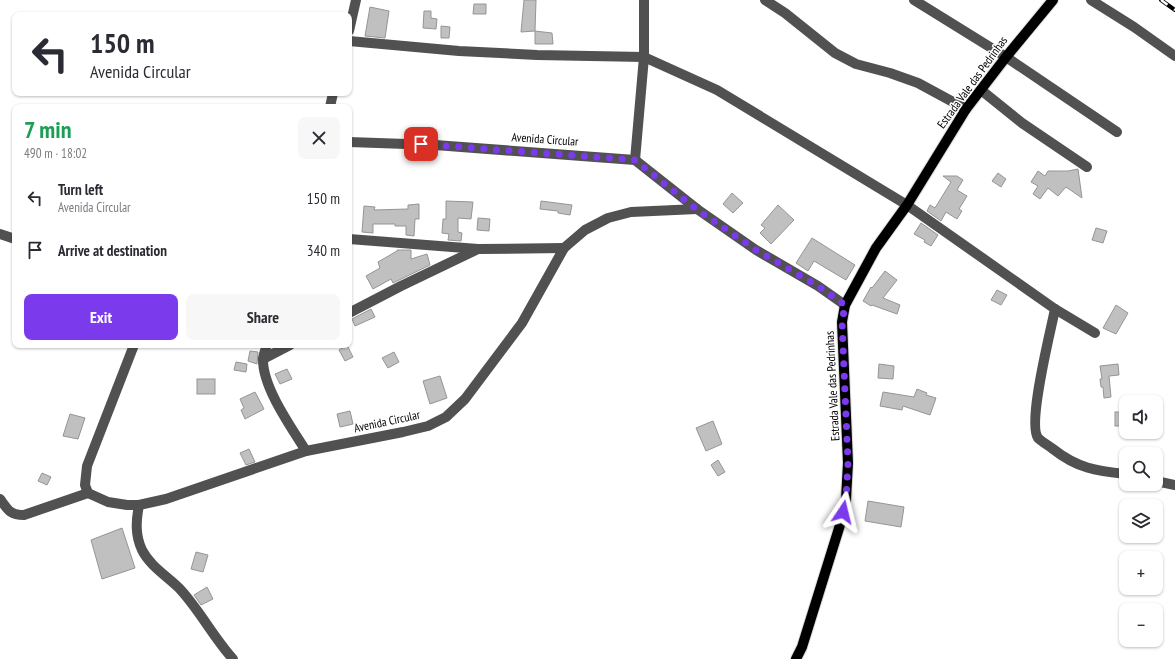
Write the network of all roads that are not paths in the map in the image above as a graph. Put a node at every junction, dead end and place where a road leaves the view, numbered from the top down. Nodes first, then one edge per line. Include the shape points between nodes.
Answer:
1 (356, 0) edge
2 (644, 0) edge
3 (766, 0) edge
4 (914, 0) edge
5 (1053, 0) edge
6 (1091, 0) edge
7 (352, 18) edge
8 (352, 41) edge
9 (1175, 56) edge
10 (644, 57) junction
11 (1006, 57) junction
12 (981, 90) junction
13 (966, 109) junction
14 (1117, 132) dead end
15 (352, 142) edge
16 (635, 160) junction
17 (1087, 167) dead end
18 (906, 205) junction
19 (696, 209) junction
20 (0, 234) edge
21 (12, 238) edge
22 (352, 239) edge
23 (564, 248) junction
24 (478, 249) junction
25 (845, 305) junction
26 (1055, 309) junction
27 (352, 311) edge
28 (1095, 333) dead end
29 (133, 348) edge
30 (266, 348) edge
31 (284, 348) edge
32 (263, 359) junction
33 (306, 451) junction
34 (1119, 473) edge
35 (1163, 482) edge
36 (1175, 485) edge
37 (88, 494) junction
38 (0, 500) edge
39 (140, 505) junction
40 (233, 659) edge
41 (796, 659) edge

1 - 7 street
2 - 10 street
3 - 13 street via 835,53 856,64 918,82
4 - 11 street
5 - 11 main road, Estrada Vale das Pedrinhas
6 - 9 street
8 - 10 street via 529,55
10 - 16 street
10 - 18 street via 717,90
11 - 12 main road, Estrada Vale das Pedrinhas
11 - 14 street
12 - 13 main road, Estrada Vale das Pedrinhas
12 - 17 street via 1022,123
13 - 18 main road, Estrada Vale das Pedrinhas
15 - 16 street, Avenida Circular via 435,144
16 - 19 street
18 - 25 main road, Estrada Vale das Pedrinhas via 876,248
18 - 26 street
19 - 23 street, Avenida Circular via 631,212 608,218 585,230
19 - 25 street
20 - 21 street
22 - 24 street
23 - 24 street
23 - 33 street, Avenida Circular via 522,323 466,399 446,417 428,426 404,432
24 - 27 street
25 - 41 main road, Estrada Vale das Pedrinhas via 842,322 848,463 846,499 802,647
26 - 28 street
26 - 34 street via 1036,407 1035,424 1038,437 1065,458 1082,467
29 - 37 street via 86,466 85,486
30 - 32 street
31 - 32 street
32 - 33 street via 272,393
33 - 39 street, Avenida Circular via 166,499
35 - 36 street
37 - 38 street via 24,515 10,513
37 - 39 street, Avenida Circular via 108,502
39 - 40 street via 136,526 142,551 183,593

